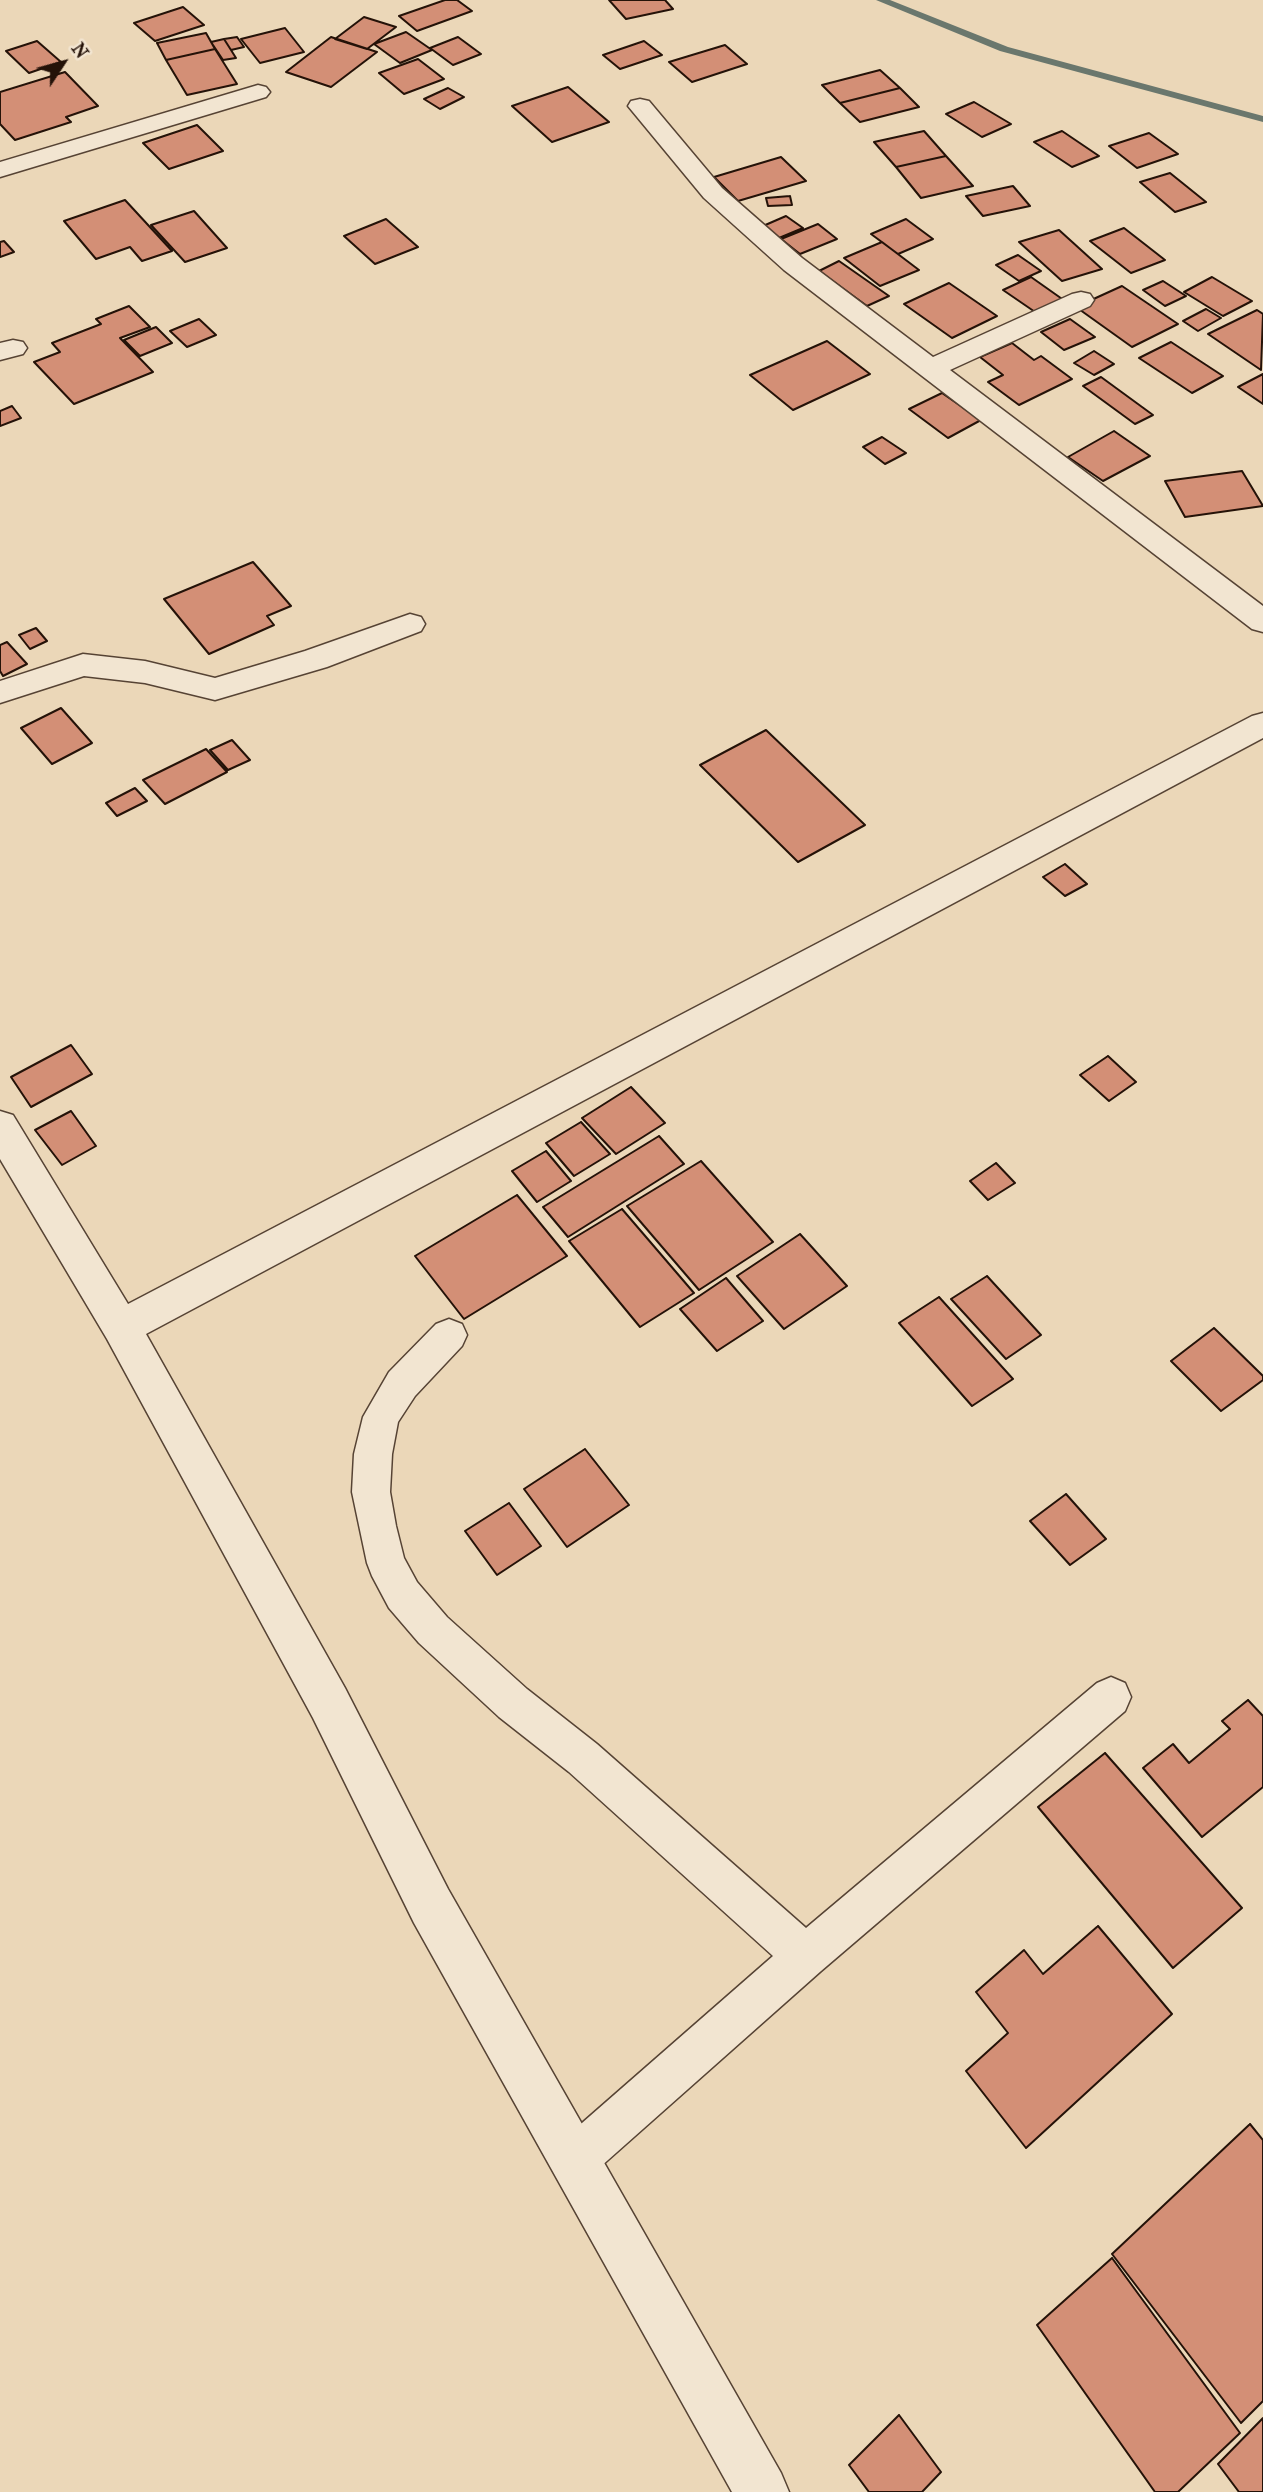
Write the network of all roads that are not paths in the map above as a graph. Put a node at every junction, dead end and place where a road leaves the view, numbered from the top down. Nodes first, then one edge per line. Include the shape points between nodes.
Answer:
1 (258, 92) dead end
2 (640, 106) dead end
3 (0, 170) edge
4 (1082, 300) dead end
5 (931, 368) junction
6 (1263, 622) edge
7 (410, 624) dead end
8 (0, 692) edge
9 (1263, 724) edge
10 (0, 1126) edge
11 (121, 1327) junction
12 (449, 1335) dead end
13 (1111, 1698) dead end
14 (806, 1956) junction
15 (574, 2160) junction
16 (762, 2492) edge

1 - 3 street
2 - 5 street via 742,221
4 - 5 street
5 - 6 street
7 - 8 street via 215,689 145,672 83,665
9 - 11 street
10 - 11 street
11 - 15 street via 329,1703 431,1906
12 - 14 lane via 402,1384 381,1417 373,1454 371,1492 377,1526 386,1563 403,1595 433,1630 513,1703 583,1758
13 - 14 lane
14 - 15 lane
15 - 16 street

